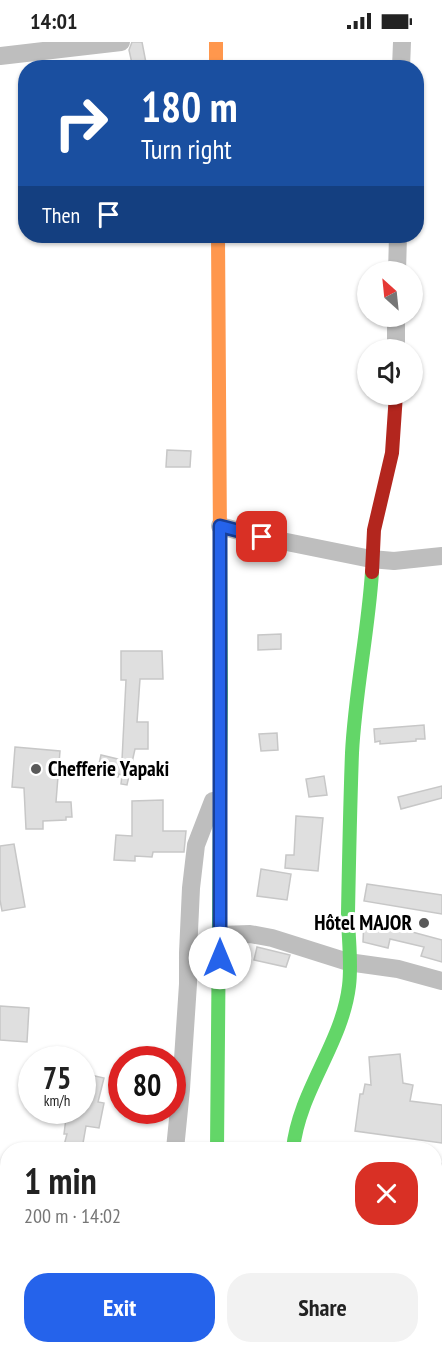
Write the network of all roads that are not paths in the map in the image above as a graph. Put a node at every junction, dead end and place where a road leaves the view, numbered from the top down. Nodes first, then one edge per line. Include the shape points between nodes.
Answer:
1 (121, 42) edge
2 (216, 42) edge
3 (402, 42) edge
4 (0, 56) edge
5 (216, 60) edge
6 (401, 60) edge
7 (218, 243) edge
8 (398, 243) edge
9 (397, 261) edge
10 (395, 405) edge
11 (220, 526) junction
12 (442, 556) edge
13 (372, 559) junction
14 (220, 786) junction
15 (220, 934) junction
16 (348, 962) junction
17 (442, 981) edge
18 (176, 1142) edge
19 (217, 1142) edge
20 (294, 1142) edge

1 - 4 street
2 - 5 main road
3 - 6 street
7 - 11 main road
8 - 9 street
10 - 13 main road via 392,453 374,530
11 - 13 street
11 - 14 main road
12 - 13 street
13 - 16 main road via 351,753
14 - 15 main road
14 - 18 street via 196,845
15 - 16 street via 272,938
15 - 19 main road
16 - 17 street via 398,969
16 - 20 main road via 349,985 343,1014

